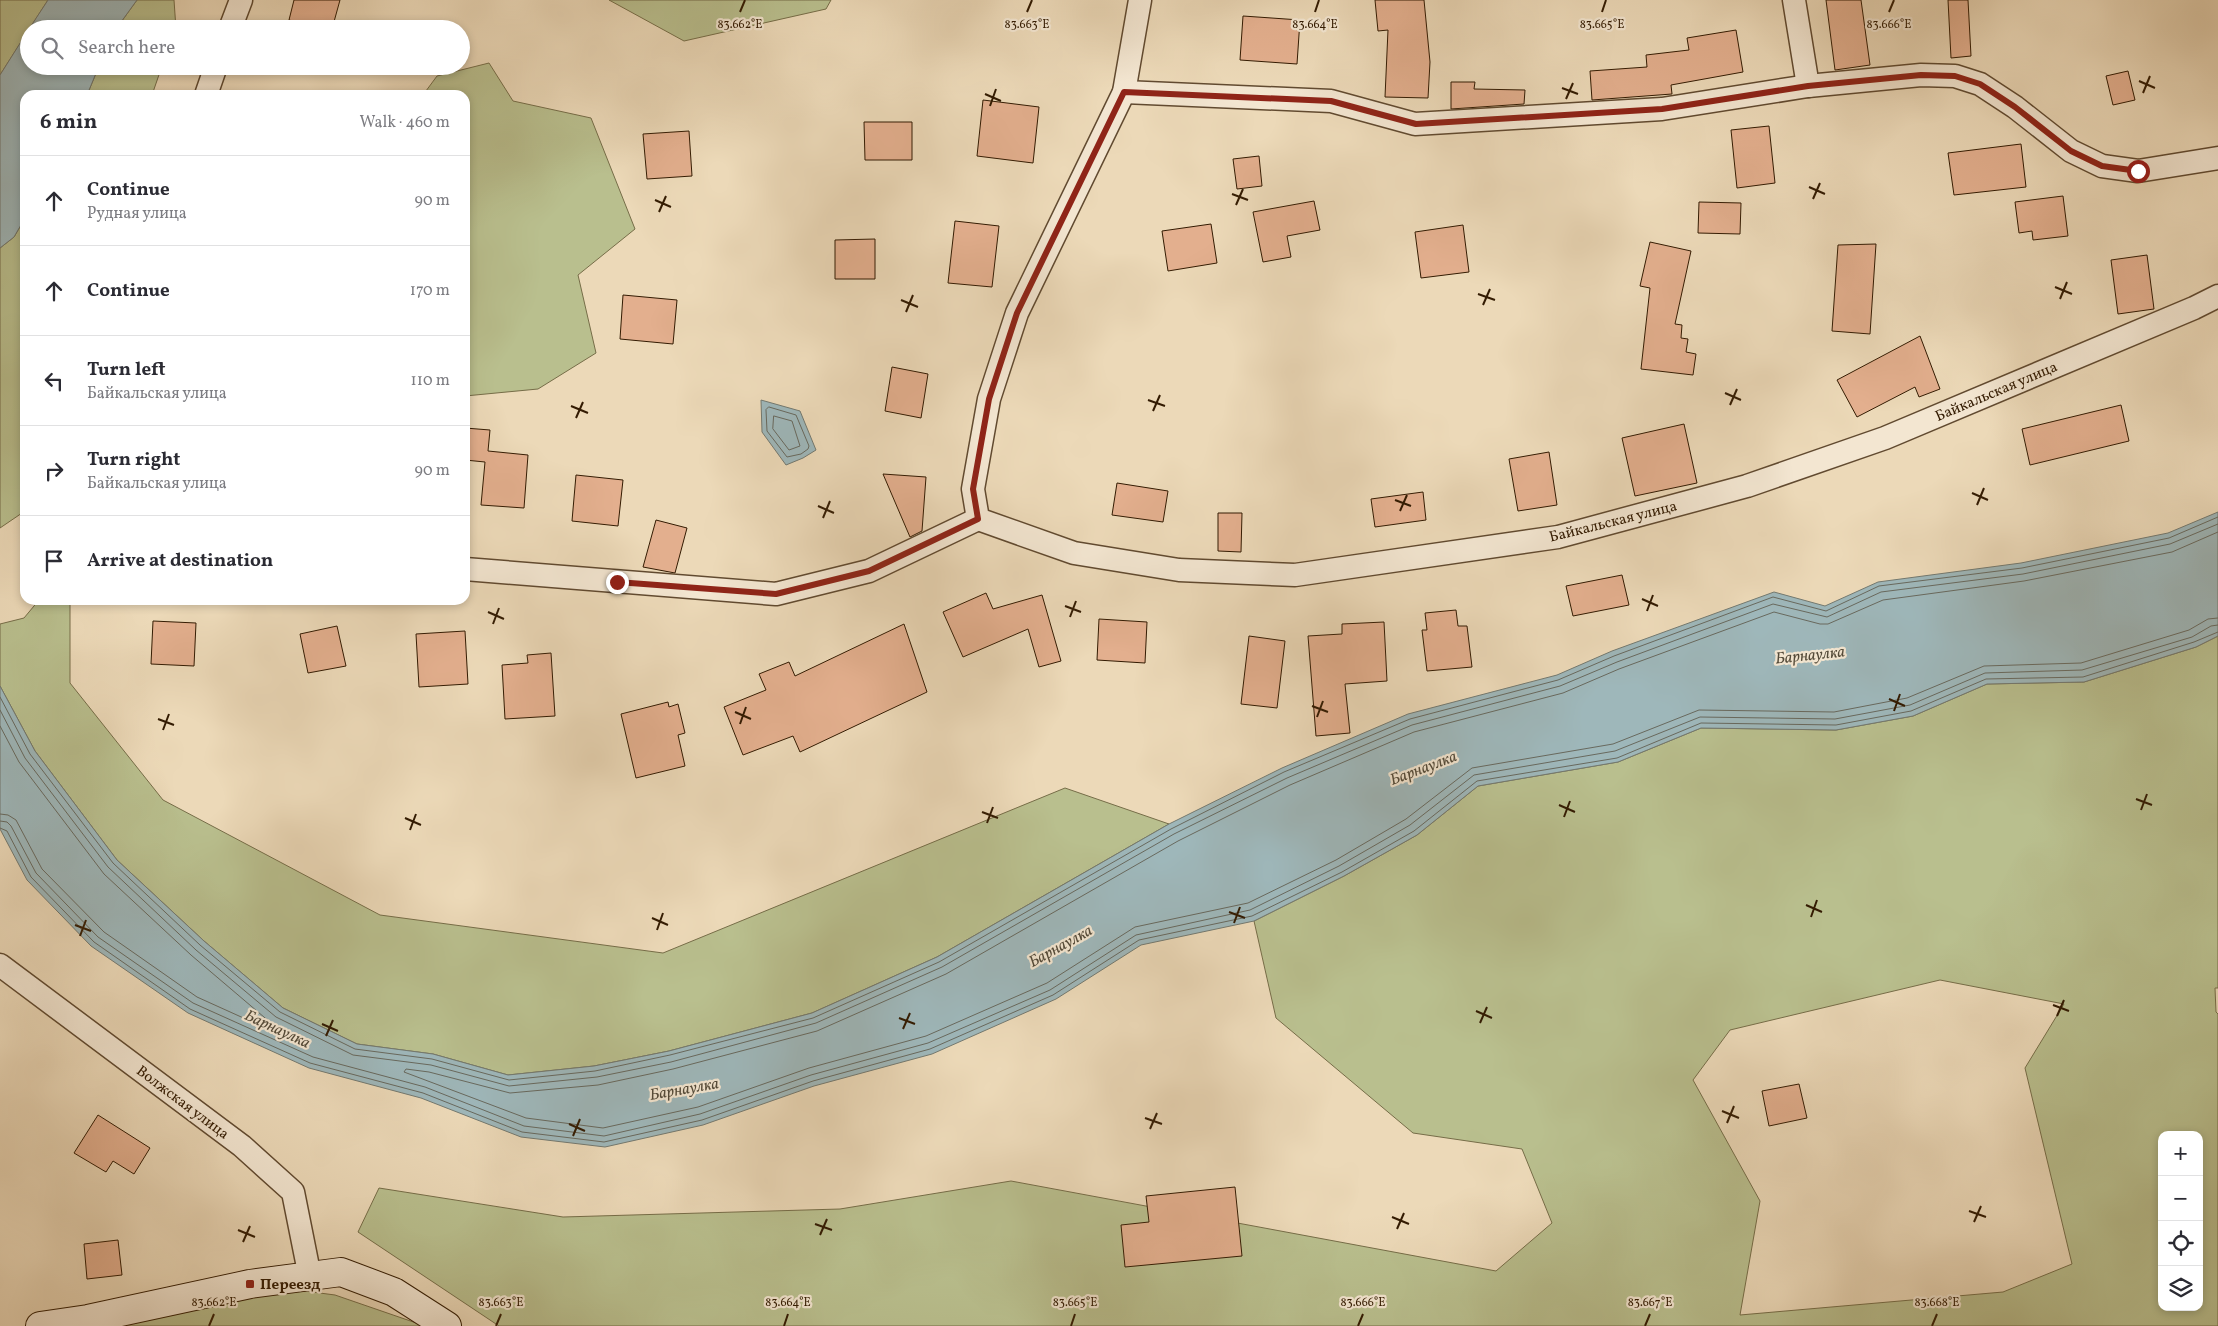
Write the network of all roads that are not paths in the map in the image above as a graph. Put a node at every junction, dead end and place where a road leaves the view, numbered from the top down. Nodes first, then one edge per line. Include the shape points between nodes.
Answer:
1 (240, 0) edge
2 (1140, 0) edge
3 (1794, 0) edge
4 (233, 20) edge
5 (213, 75) edge
6 (1808, 86) junction
7 (208, 90) edge
8 (1124, 92) junction
9 (2218, 158) edge
10 (2218, 296) edge
11 (978, 519) junction
12 (470, 570) edge
13 (0, 965) edge
14 (310, 1277) junction
15 (40, 1326) edge
16 (447, 1326) edge

1 - 4 street
2 - 8 street
3 - 6 street
5 - 7 street
6 - 8 street via 1662,109 1416,124 1331,101
6 - 9 street via 1921,75 1955,76 1980,84 2071,151 2102,166 2138,171
8 - 11 street via 1017,313 989,399 973,489
10 - 11 street, Байкальская улица via 1885,438 1747,486 1558,537 1295,575 1178,570 1074,553
11 - 12 street via 869,571 776,594
13 - 14 street, Волжская улица via 242,1146 293,1192
14 - 15 main road via 250,1284 88,1319
14 - 16 main road via 341,1272 394,1292

